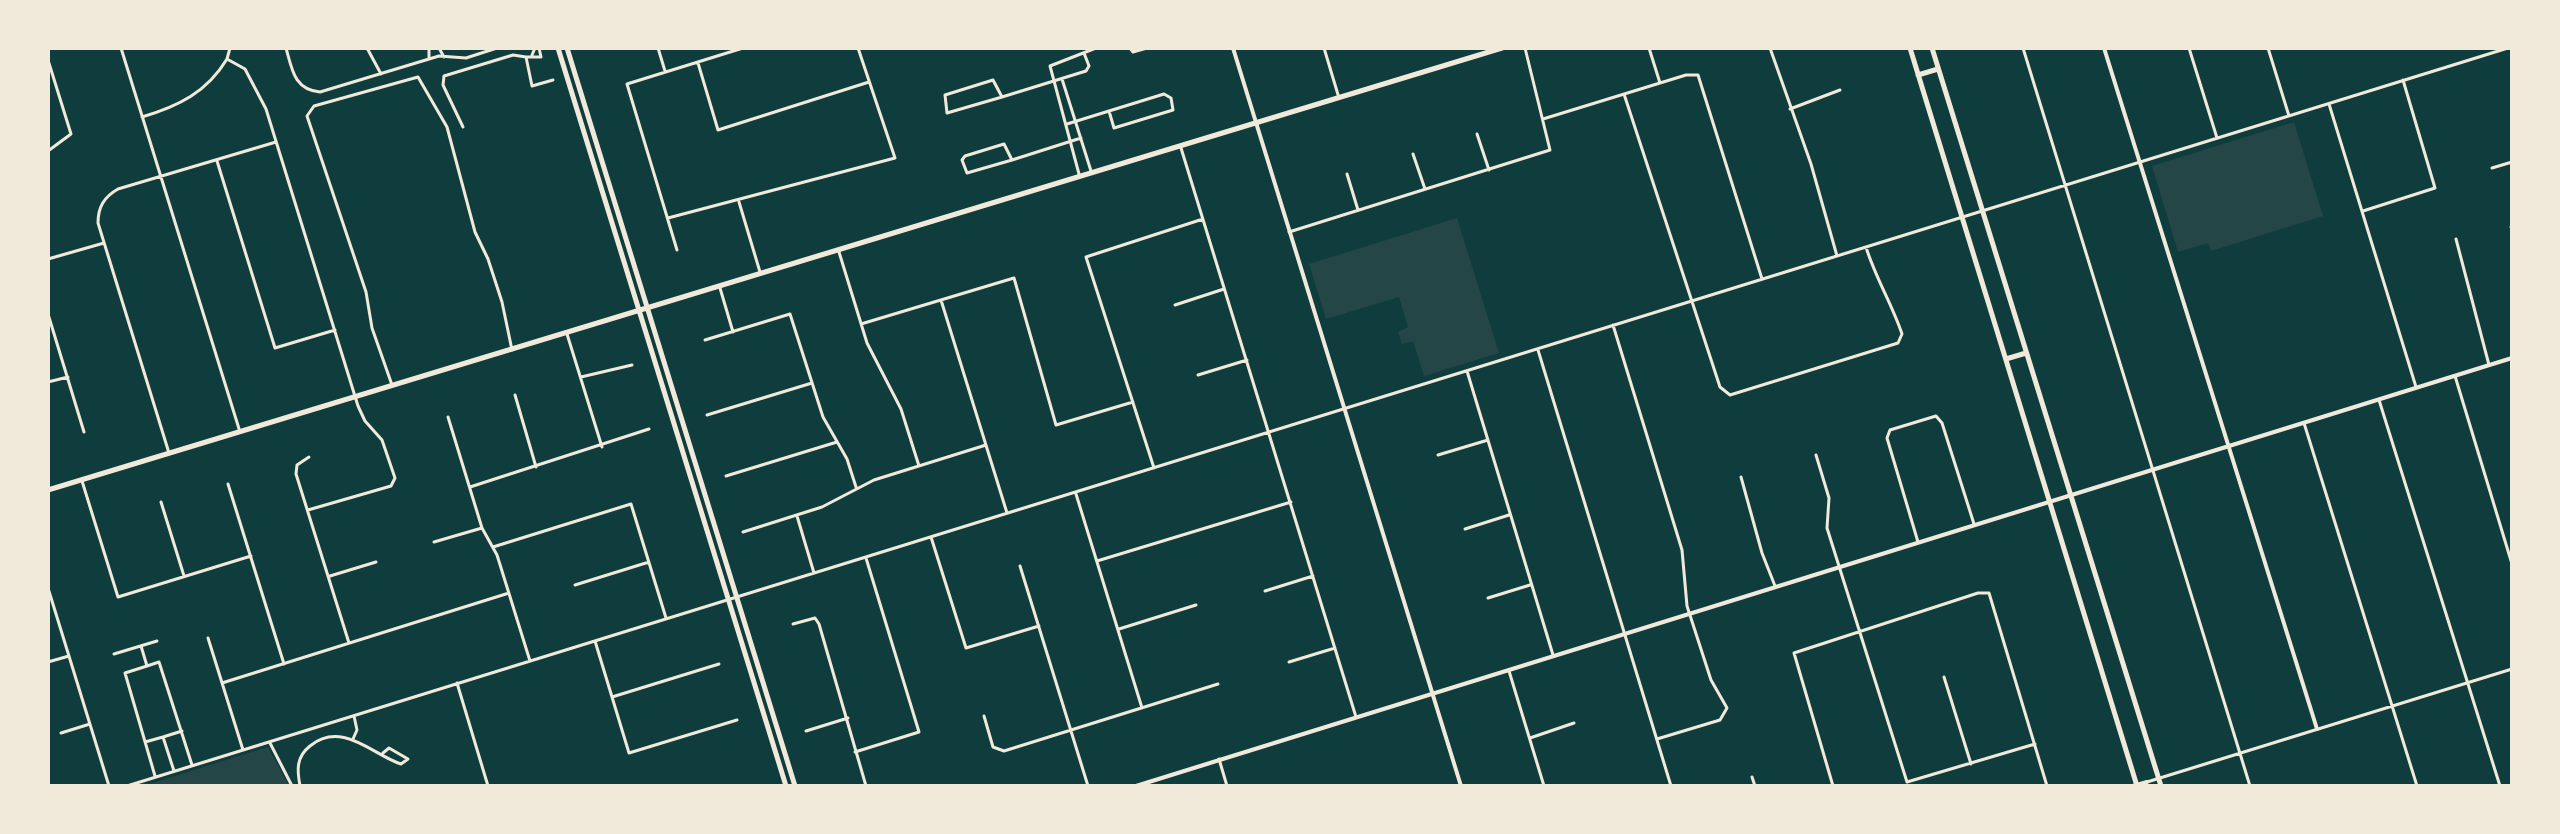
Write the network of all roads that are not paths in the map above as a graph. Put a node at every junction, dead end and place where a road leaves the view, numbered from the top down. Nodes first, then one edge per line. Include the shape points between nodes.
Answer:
1 (121, 48) edge
2 (230, 48) edge
3 (286, 48) edge
4 (367, 48) edge
5 (429, 48) edge
6 (439, 48) edge
7 (497, 48) edge
8 (537, 48) edge
9 (558, 48) edge
10 (567, 48) edge
11 (658, 48) edge
12 (743, 48) edge
13 (858, 48) edge
14 (1096, 48) edge
15 (1130, 48) edge
16 (1147, 48) edge
17 (1233, 48) edge
18 (1324, 48) edge
19 (1502, 48) edge
20 (1525, 48) edge
21 (1649, 48) edge
22 (1770, 48) edge
23 (1910, 48) edge
24 (1932, 48) edge
25 (2023, 48) edge
26 (2104, 48) edge
27 (2189, 48) edge
28 (2268, 48) edge
29 (2508, 48) edge
30 (1084, 52) junction
31 (532, 55) junction
32 (444, 57) junction
33 (526, 57) junction
34 (227, 59) junction
35 (429, 59) junction
36 (48, 60) edge
37 (698, 62) junction
38 (1938, 69) junction
39 (666, 72) junction
40 (381, 74) junction
41 (1918, 75) junction
42 (1062, 79) junction
43 (553, 80) dead end
44 (2403, 80) junction
45 (869, 82) junction
46 (1055, 82) junction
47 (1660, 83) junction
48 (1840, 90) dead end
49 (1624, 94) junction
50 (1002, 97) junction
51 (1339, 98) junction
52 (2328, 103) junction
53 (1790, 109) junction
54 (1109, 111) junction
55 (2289, 116) junction
56 (142, 117) junction
57 (1543, 119) junction
58 (1075, 121) junction
59 (1067, 124) junction
60 (1256, 124) junction
61 (463, 127) dead end
62 (1477, 134) dead end
63 (1081, 138) junction
64 (2217, 138) junction
65 (1073, 141) junction
66 (276, 142) junction
67 (1181, 148) junction
68 (48, 151) edge
69 (1413, 154) dead end
70 (1012, 160) junction
71 (217, 161) junction
72 (2142, 161) junction
73 (601, 162) junction
74 (2512, 162) edge
75 (593, 164) junction
76 (2492, 168) dead end
77 (1489, 170) junction
78 (1347, 174) dead end
79 (1092, 175) junction
80 (160, 177) junction
81 (1080, 178) junction
82 (2064, 185) junction
83 (1425, 189) junction
84 (739, 201) junction
85 (1358, 210) junction
86 (1983, 211) junction
87 (2362, 211) junction
88 (1961, 217) junction
89 (668, 218) junction
90 (1203, 219) junction
91 (1289, 232) junction
92 (2456, 239) dead end
93 (104, 243) junction
94 (1866, 247) junction
95 (677, 250) dead end
96 (839, 252) junction
97 (1837, 256) junction
98 (48, 259) edge
99 (761, 275) junction
100 (1762, 279) junction
101 (720, 288) junction
102 (1224, 289) junction
103 (941, 300) junction
104 (1694, 300) junction
105 (1175, 305) dead end
106 (648, 309) junction
107 (639, 312) junction
108 (48, 314) edge
109 (861, 324) junction
110 (1613, 325) junction
111 (335, 330) junction
112 (733, 332) junction
113 (567, 334) junction
114 (705, 340) dead end
115 (1538, 348) junction
116 (512, 350) junction
117 (2026, 353) junction
118 (2512, 358) edge
119 (2006, 359) junction
120 (1247, 360) junction
121 (632, 365) dead end
122 (2489, 365) junction
123 (1466, 370) junction
124 (1198, 375) dead end
125 (2454, 376) junction
126 (68, 377) junction
127 (580, 377) junction
128 (48, 382) edge
129 (812, 383) junction
130 (392, 386) junction
131 (2416, 387) junction
132 (515, 395) dead end
133 (356, 398) junction
134 (2379, 399) junction
135 (1133, 402) junction
136 (1344, 408) junction
137 (707, 415) dead end
138 (448, 417) dead end
139 (2304, 422) junction
140 (649, 429) dead end
141 (84, 432) dead end
142 (240, 432) junction
143 (1269, 432) junction
144 (1488, 440) junction
145 (837, 442) junction
146 (986, 445) junction
147 (2229, 445) junction
148 (602, 447) junction
149 (169, 454) junction
150 (1438, 455) dead end
151 (1816, 455) dead end
152 (309, 457) dead end
153 (919, 466) junction
154 (536, 467) junction
155 (1154, 468) junction
156 (2152, 469) junction
157 (726, 476) dead end
158 (1741, 477) dead end
159 (81, 480) junction
160 (228, 484) dead end
161 (856, 487) junction
162 (469, 488) junction
163 (48, 490) edge
164 (1075, 492) junction
165 (2070, 494) junction
166 (2051, 501) junction
167 (161, 502) dead end
168 (1291, 502) junction
169 (308, 510) junction
170 (1007, 513) junction
171 (1509, 515) junction
172 (797, 516) junction
173 (1974, 524) junction
174 (482, 528) junction
175 (1465, 529) dead end
176 (743, 532) dead end
177 (931, 537) junction
178 (434, 542) dead end
179 (1918, 542) junction
180 (493, 547) junction
181 (251, 556) junction
182 (865, 557) junction
183 (1097, 561) junction
184 (376, 562) dead end
185 (649, 562) junction
186 (2512, 564) edge
187 (1020, 566) dead end
188 (1839, 567) junction
189 (814, 573) junction
190 (184, 576) junction
191 (328, 576) junction
192 (1313, 576) junction
193 (575, 585) dead end
194 (1530, 585) junction
195 (1775, 586) junction
196 (48, 588) edge
197 (1265, 591) dead end
198 (509, 593) junction
199 (737, 597) junction
200 (1488, 598) dead end
201 (729, 599) junction
202 (1196, 605) dead end
203 (1689, 613) junction
204 (666, 618) junction
205 (793, 624) dead end
206 (1039, 626) junction
207 (1118, 629) junction
208 (1858, 631) junction
209 (1623, 633) junction
210 (208, 638) dead end
211 (157, 641) dead end
212 (595, 641) junction
213 (349, 643) junction
214 (141, 646) junction
215 (1335, 648) junction
216 (114, 654) dead end
217 (1553, 655) junction
218 (69, 656) junction
219 (530, 661) junction
220 (48, 662) edge
221 (1289, 662) dead end
222 (284, 664) junction
223 (719, 664) dead end
224 (147, 666) junction
225 (1509, 669) junction
226 (2512, 669) edge
227 (1944, 677) dead end
228 (222, 683) junction
229 (457, 683) junction
230 (2467, 683) junction
231 (1218, 684) dead end
232 (1432, 692) junction
233 (612, 697) junction
234 (2392, 706) junction
235 (1142, 708) junction
236 (354, 716) junction
237 (984, 716) dead end
238 (1356, 717) junction
239 (848, 718) junction
240 (737, 720) dead end
241 (1574, 723) dead end
242 (90, 724) junction
243 (2317, 729) junction
244 (1071, 730) junction
245 (182, 731) junction
246 (806, 731) dead end
247 (61, 733) dead end
248 (163, 737) junction
249 (1530, 738) junction
250 (353, 739) junction
251 (1657, 739) junction
252 (145, 742) junction
253 (269, 742) junction
254 (2035, 744) junction
255 (243, 750) junction
256 (855, 752) junction
257 (383, 753) junction
258 (2240, 753) junction
259 (1219, 759) junction
260 (1971, 764) junction
261 (192, 766) junction
262 (174, 771) junction
263 (155, 777) junction
264 (1752, 777) dead end
265 (2158, 778) junction
266 (2147, 782) joint
267 (109, 786) edge
268 (127, 786) edge
269 (292, 786) edge
270 (300, 786) edge
271 (488, 786) edge
272 (786, 786) edge
273 (795, 786) edge
274 (866, 786) edge
275 (1088, 786) edge
276 (1136, 786) edge
277 (1227, 786) edge
278 (1461, 786) edge
279 (1544, 786) edge
280 (1671, 786) edge
281 (1755, 786) edge
282 (1833, 786) edge
283 (2047, 786) edge
284 (2136, 786) edge
285 (2161, 786) edge
286 (2250, 786) edge
287 (2417, 786) edge
288 (2500, 786) edge

1 - 56 street
2 - 34 street
3 - 40 street via 297,82 308,90 325,92
4 - 40 street
5 - 35 street
6 - 32 street
7 - 32 street via 466,58
8 - 31 street
8 - 31 street via 541,57
9 - 75 main road
10 - 73 main road
11 - 39 street
12 - 37 street
13 - 45 street
14 - 30 street
15 - 16 street
17 - 60 street
18 - 51 street
19 - 51 main road
20 - 57 street
21 - 47 street
22 - 53 street
23 - 41 main road
24 - 38 main road
25 - 82 street
26 - 72 street
27 - 64 street
28 - 55 street
29 - 44 street
30 - 42 street via 1088,70
30 - 46 street via 1052,62
31 - 33 street
32 - 35 street
33 - 43 street via 532,86
33 - 61 street via 513,55 444,76 443,85
34 - 56 street via 198,93
34 - 66 street via 251,78
35 - 40 street
36 - 68 street via 71,134
37 - 39 street
37 - 45 street via 718,130
38 - 41 main road
38 - 86 main road
39 - 89 street via 627,84
41 - 88 main road
42 - 46 street
42 - 58 street
44 - 52 street
44 - 87 street via 2435,188
45 - 84 street via 895,158
46 - 50 street
46 - 59 street
47 - 49 street
47 - 100 street via 1698,75
48 - 53 street
49 - 57 street
49 - 104 street via 1679,271
50 - 50 street via 951,113 943,98 993,80
51 - 60 main road
52 - 55 street
52 - 87 street
53 - 97 street
54 - 54 street via 1164,94 1173,106 1169,113 1118,128
54 - 58 street
55 - 64 street
56 - 80 street
57 - 77 street via 1550,150
58 - 59 street
58 - 63 street
59 - 65 street
60 - 67 main road
60 - 91 street
62 - 77 street
63 - 65 street
63 - 79 street
64 - 72 street
65 - 70 street
65 - 81 street
66 - 71 street
66 - 111 street
67 - 79 main road
67 - 90 street
69 - 83 street
70 - 70 street via 967,173 962,160 1004,144
71 - 80 street
71 - 111 street via 275,348
72 - 82 street
72 - 147 street
73 - 75 main road
73 - 106 main road
74 - 76 street
75 - 107 main road
77 - 83 street
78 - 85 street
79 - 81 main road
80 - 93 street via 105,198 98,223
80 - 142 street
81 - 96 main road
82 - 86 street
82 - 156 street
83 - 85 street
84 - 89 street
84 - 99 street
85 - 91 street
86 - 88 street
86 - 117 main road
87 - 131 street
88 - 94 street
88 - 119 main road
89 - 95 street
90 - 102 street
90 - 135 street via 1086,257
91 - 136 street
92 - 122 street
93 - 98 street
93 - 149 street
94 - 97 street
94 - 104 street via 1902,334 1898,343 1730,395 1720,387
96 - 99 main road
96 - 109 street
97 - 100 street
99 - 101 main road
100 - 104 street
101 - 106 main road
101 - 112 street
102 - 105 street
102 - 120 street
103 - 109 street
103 - 135 street via 1014,278 1056,425
103 - 146 street
104 - 110 street
106 - 107 main road
106 - 199 main road
107 - 113 main road
107 - 201 main road
108 - 126 street
109 - 153 street via 901,409
110 - 115 street
110 - 203 street via 1682,550
111 - 133 street
112 - 114 street
112 - 129 street via 790,314
113 - 116 main road
113 - 127 street
115 - 123 street
115 - 209 street
116 - 130 main road
116 - 130 street via 447,127 418,77 314,106 307,116
117 - 119 main road
117 - 165 main road
118 - 122 street
119 - 166 main road
120 - 124 street
120 - 143 street
121 - 127 street
122 - 125 street
123 - 136 street
123 - 144 street
125 - 131 street
125 - 186 street
126 - 128 street
126 - 141 street
127 - 148 street
129 - 137 street
129 - 145 street
130 - 133 main road
131 - 134 street
132 - 154 street
133 - 142 main road
133 - 169 street via 365,421 382,440 394,483
134 - 139 street
134 - 230 street
135 - 155 street
136 - 143 street
136 - 232 street
138 - 162 street
139 - 147 street
139 - 234 street
140 - 148 street
142 - 149 main road
143 - 155 street
143 - 168 street
144 - 150 street
144 - 171 street
145 - 157 street
145 - 161 street
146 - 153 street
146 - 170 street
147 - 156 street
147 - 243 street
148 - 154 street
149 - 159 main road
151 - 188 street via 1829,498 1827,528
152 - 169 street via 297,465 296,474
153 - 161 street
154 - 162 street
155 - 164 street
156 - 165 street
156 - 258 street
158 - 195 street
159 - 163 main road
159 - 190 street via 118,597
160 - 181 street
161 - 172 street
162 - 174 street
164 - 170 street
164 - 183 street
165 - 166 street
165 - 265 main road
166 - 173 street
166 - 284 main road
167 - 190 street
168 - 183 street
168 - 192 street
169 - 191 street
170 - 177 street
171 - 175 street
171 - 194 street
172 - 176 street
172 - 189 street
173 - 179 street
173 - 179 street via 1936,416 1890,430 1887,438
174 - 178 street
174 - 180 street
177 - 182 street
177 - 206 street via 966,648
179 - 188 street
180 - 185 street via 631,504
180 - 198 street
181 - 190 street
181 - 222 street
182 - 189 street
182 - 256 street via 919,732
183 - 207 street
184 - 191 street
185 - 193 street
185 - 204 street
187 - 206 street
188 - 195 street
188 - 208 street
189 - 199 street
191 - 213 street
192 - 197 street
192 - 215 street
194 - 200 street
194 - 217 street
195 - 203 street
196 - 218 street
198 - 213 street
198 - 219 street
199 - 201 street
199 - 273 main road
201 - 204 street
201 - 272 main road
202 - 207 street
203 - 209 street
203 - 251 street via 1711,680 1727,708 1725,716
204 - 212 street
205 - 239 street via 815,618 819,624
206 - 244 street
207 - 235 street
208 - 254 street via 1989,593
208 - 260 street via 1907,782
208 - 282 street via 1794,653
209 - 217 street
209 - 251 street
210 - 228 street
211 - 214 street
212 - 219 street
212 - 233 street
213 - 222 street
214 - 216 street
214 - 224 street
215 - 221 street
215 - 238 street
217 - 225 street
218 - 220 street
218 - 242 street
219 - 229 street
222 - 228 street
223 - 233 street
224 - 245 street via 159,662
224 - 252 street via 125,673
225 - 232 street
225 - 249 street
226 - 230 street
227 - 260 street
228 - 255 street
229 - 236 street
229 - 271 street
230 - 234 street
230 - 288 street
231 - 235 street
232 - 238 street
232 - 278 street
233 - 240 street via 629,753
234 - 243 street
234 - 287 street
235 - 244 street
236 - 250 street
236 - 253 street
237 - 244 street via 993,747 1004,751
238 - 259 street
239 - 246 street
239 - 256 street
241 - 249 street
242 - 247 street
242 - 267 street
243 - 258 street
244 - 275 street
245 - 248 street
245 - 261 street
248 - 252 street
248 - 262 street
249 - 279 street
250 - 257 street
250 - 270 street via 329,736 306,749 297,767
251 - 280 street
252 - 263 street
253 - 255 street
253 - 269 street
254 - 260 street
254 - 283 street
255 - 261 street
256 - 274 street
257 - 257 street via 389,748 408,759 401,764
258 - 265 street
258 - 286 street
259 - 276 street
259 - 277 street
261 - 262 street
262 - 263 street
263 - 268 street
264 - 281 street
265 - 266 street
265 - 285 main road
266 - 284 street

